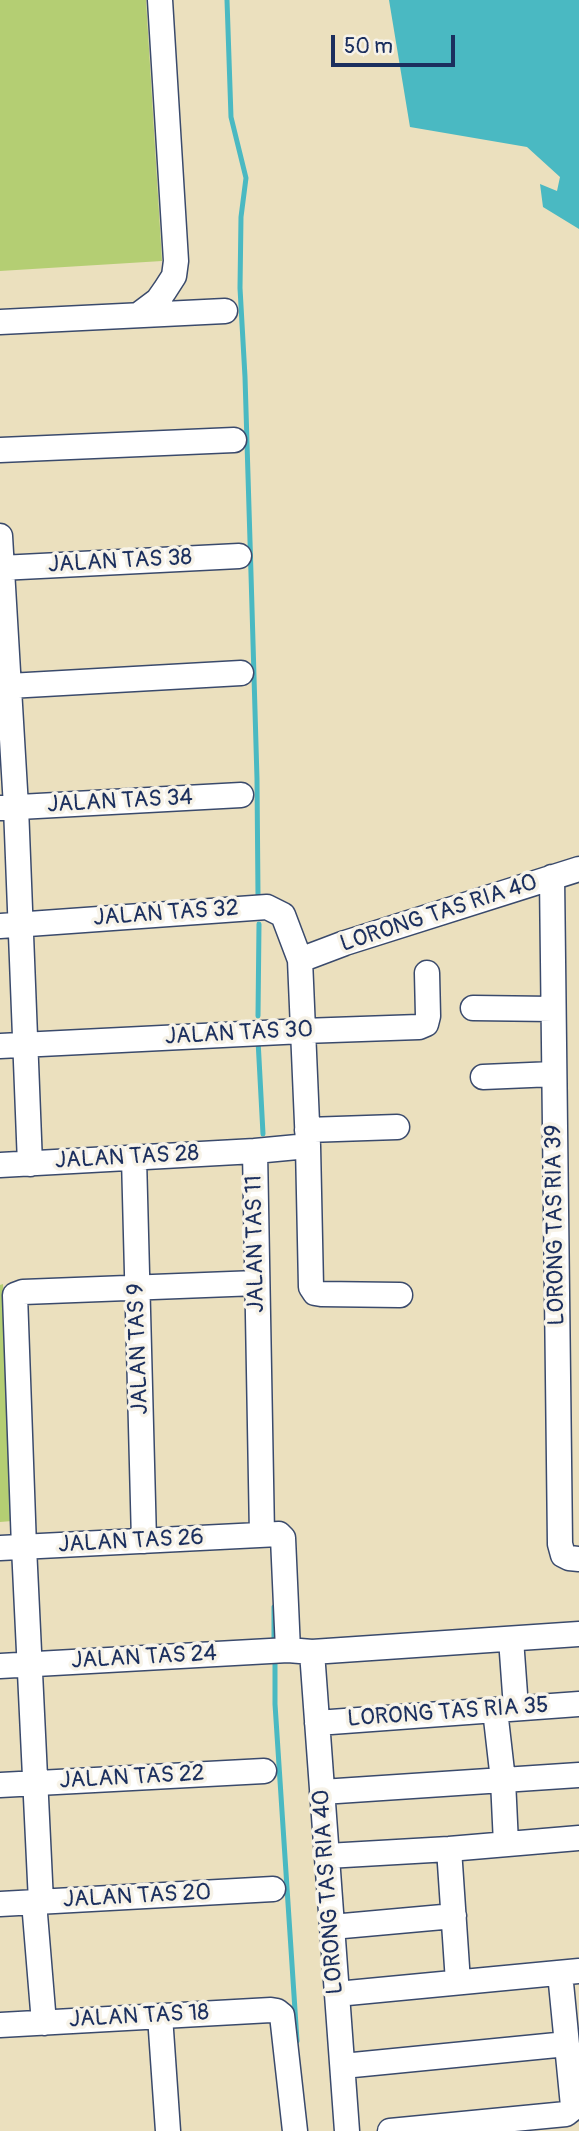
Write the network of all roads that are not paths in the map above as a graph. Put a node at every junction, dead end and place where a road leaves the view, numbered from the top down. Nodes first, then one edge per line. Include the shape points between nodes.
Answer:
1 (160, 0) edge
2 (225, 311) dead end
3 (138, 316) junction
4 (0, 322) edge
5 (234, 439) dead end
6 (0, 450) edge
7 (0, 536) edge
8 (239, 556) dead end
9 (1, 568) edge
10 (241, 673) dead end
11 (9, 686) junction
12 (241, 795) dead end
13 (8, 807) edge
14 (579, 869) edge
15 (552, 877) junction
16 (10, 925) edge
17 (300, 960) junction
18 (428, 973) dead end
19 (473, 1008) dead end
20 (553, 1009) junction
21 (303, 1031) junction
22 (25, 1045) junction
23 (0, 1046) edge
24 (554, 1074) junction
25 (483, 1077) dead end
26 (397, 1127) dead end
27 (307, 1138) junction
28 (255, 1151) junction
29 (134, 1158) junction
30 (30, 1164) junction
31 (0, 1165) edge
32 (257, 1283) junction
33 (138, 1289) junction
34 (400, 1295) dead end
35 (262, 1535) junction
36 (145, 1541) junction
37 (12, 1547) edge
38 (579, 1559) edge
39 (579, 1634) edge
40 (511, 1639) junction
41 (300, 1651) junction
42 (30, 1665) junction
43 (0, 1666) edge
44 (579, 1704) edge
45 (505, 1709) junction
46 (317, 1723) junction
47 (264, 1772) dead end
48 (579, 1775) edge
49 (503, 1780) junction
50 (34, 1783) junction
51 (0, 1784) edge
52 (322, 1792) junction
53 (579, 1838) edge
54 (506, 1844) junction
55 (450, 1849) junction
56 (327, 1856) junction
57 (274, 1889) dead end
58 (37, 1902) junction
59 (0, 1904) edge
60 (454, 1916) junction
61 (332, 1927) junction
62 (570, 1972) edge
63 (458, 1982) junction
64 (337, 1994) junction
65 (160, 2016) junction
66 (44, 2023) junction
67 (0, 2025) edge
68 (567, 2044) junction
69 (343, 2066) junction
70 (168, 2131) edge
71 (295, 2131) edge
72 (347, 2131) edge
73 (390, 2131) edge

1 - 3 street via 176,261 165,290
2 - 3 street
3 - 4 street
5 - 6 street
7 - 9 street
8 - 9 street, JALAN TAS 38
9 - 11 street
10 - 11 street
11 - 13 street
12 - 13 street, JALAN TAS 34
13 - 16 street
14 - 15 street, LORONG TAS RIA 40
15 - 17 street, LORONG TAS RIA 40
15 - 20 street, LORONG TAS RIA 39
16 - 17 street, JALAN TAS 32 via 267,906 283,915
16 - 22 street
17 - 21 street
18 - 21 street, JALAN TAS 30 via 426,1024
19 - 20 street
20 - 24 street, LORONG TAS RIA 39
21 - 22 street, JALAN TAS 30
21 - 27 street
22 - 23 street, JALAN TAS 30
22 - 30 street
24 - 25 street
24 - 38 street, LORONG TAS RIA 39 via 560,1544 563,1555
26 - 27 street, JALAN TAS 11
27 - 28 street, JALAN TAS 11
27 - 34 street via 311,1287 321,1294
28 - 29 street, JALAN TAS 28
28 - 32 street, JALAN TAS 11
29 - 30 street, JALAN TAS 28
29 - 33 street, JALAN TAS 9
30 - 31 street, JALAN TAS 28
32 - 33 street
32 - 35 street, JALAN TAS 11
33 - 36 street, JALAN TAS 9
33 - 37 street via 15,1295
35 - 36 street, JALAN TAS 26
35 - 41 street, LORONG TAS RIA 40 via 283,1538
36 - 37 street, JALAN TAS 26
37 - 42 street
39 - 40 street, JALAN TAS 24
40 - 41 street, JALAN TAS 24
40 - 45 street
41 - 42 street, JALAN TAS 24
41 - 46 street, LORONG TAS RIA 40
42 - 43 street, JALAN TAS 24
42 - 50 street
44 - 45 street, LORONG TAS RIA 35
45 - 46 street, LORONG TAS RIA 35
45 - 49 street
46 - 52 street, LORONG TAS RIA 40
47 - 50 street, JALAN TAS 22
48 - 49 street
49 - 52 street
49 - 54 street
50 - 51 street, JALAN TAS 22
50 - 58 street
52 - 56 street, LORONG TAS RIA 40
53 - 54 street
54 - 55 street
55 - 56 street
55 - 60 street
56 - 61 street, LORONG TAS RIA 40
57 - 58 street, JALAN TAS 20
58 - 59 street, JALAN TAS 20
58 - 66 street
60 - 61 street
60 - 63 street
61 - 64 street, LORONG TAS RIA 40
62 - 63 street
62 - 68 street
63 - 64 street
64 - 69 street, LORONG TAS RIA 40
65 - 66 street, JALAN TAS 18
65 - 70 street
65 - 71 street, JALAN TAS 18 via 271,2010 282,2015
66 - 67 street, JALAN TAS 18
68 - 69 street
68 - 73 street via 573,2106 566,2114
69 - 72 street, LORONG TAS RIA 40

